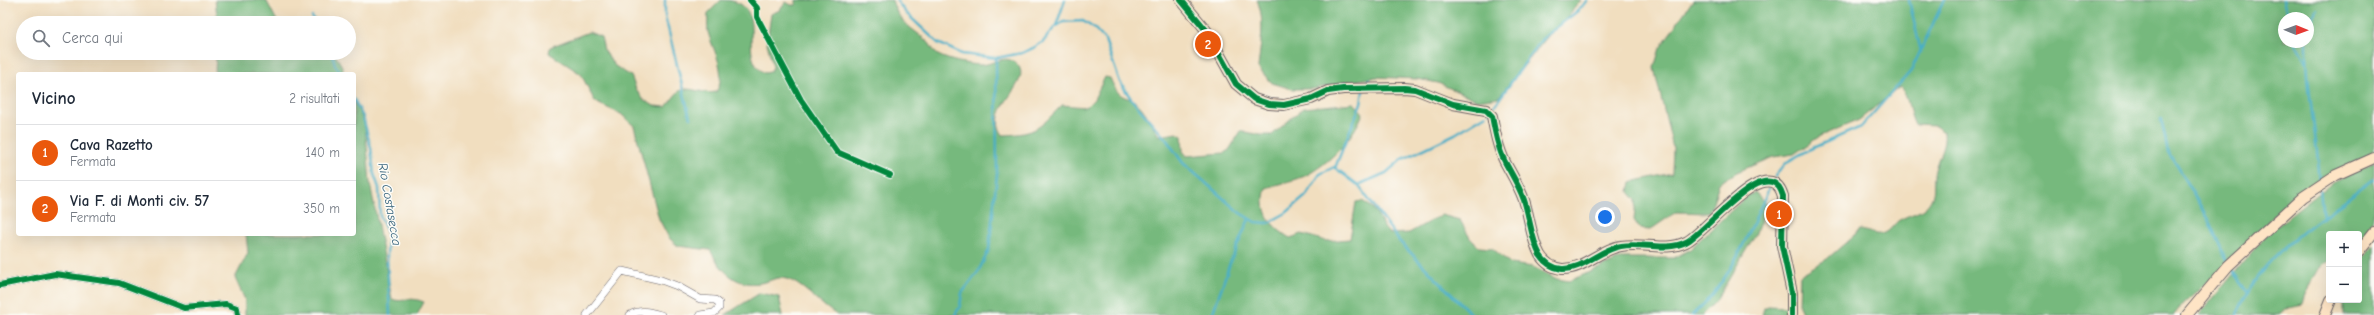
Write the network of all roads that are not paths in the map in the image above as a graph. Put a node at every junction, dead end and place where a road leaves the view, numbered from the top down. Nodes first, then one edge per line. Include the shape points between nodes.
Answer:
1 (1181, 0) edge
2 (2374, 158) edge
3 (2374, 232) edge
4 (2362, 247) edge
5 (0, 285) edge
6 (2330, 303) edge
7 (238, 315) edge
8 (587, 315) edge
9 (630, 315) edge
10 (662, 315) edge
11 (700, 315) edge
12 (1792, 315) edge
13 (2187, 315) edge
14 (2325, 315) edge

1 - 12 street via 1206,30 1236,84 1254,99 1284,105 1343,89 1404,88 1415,89 1453,104 1486,110 1492,116 1497,142 1517,182 1537,247 1546,262 1553,267 1572,269 1619,246 1664,248 1687,242 1742,193 1762,181 1776,184 1783,196 1782,246 1792,293
2 - 13 street via 2336,175 2303,197 2228,266
3 - 4 street
5 - 7 street via 54,274 119,283 184,308 226,304 237,308
6 - 14 street
8 - 11 street via 617,274 628,271 677,286 700,299 715,300 719,303 719,308 714,313
9 - 10 street via 636,311

